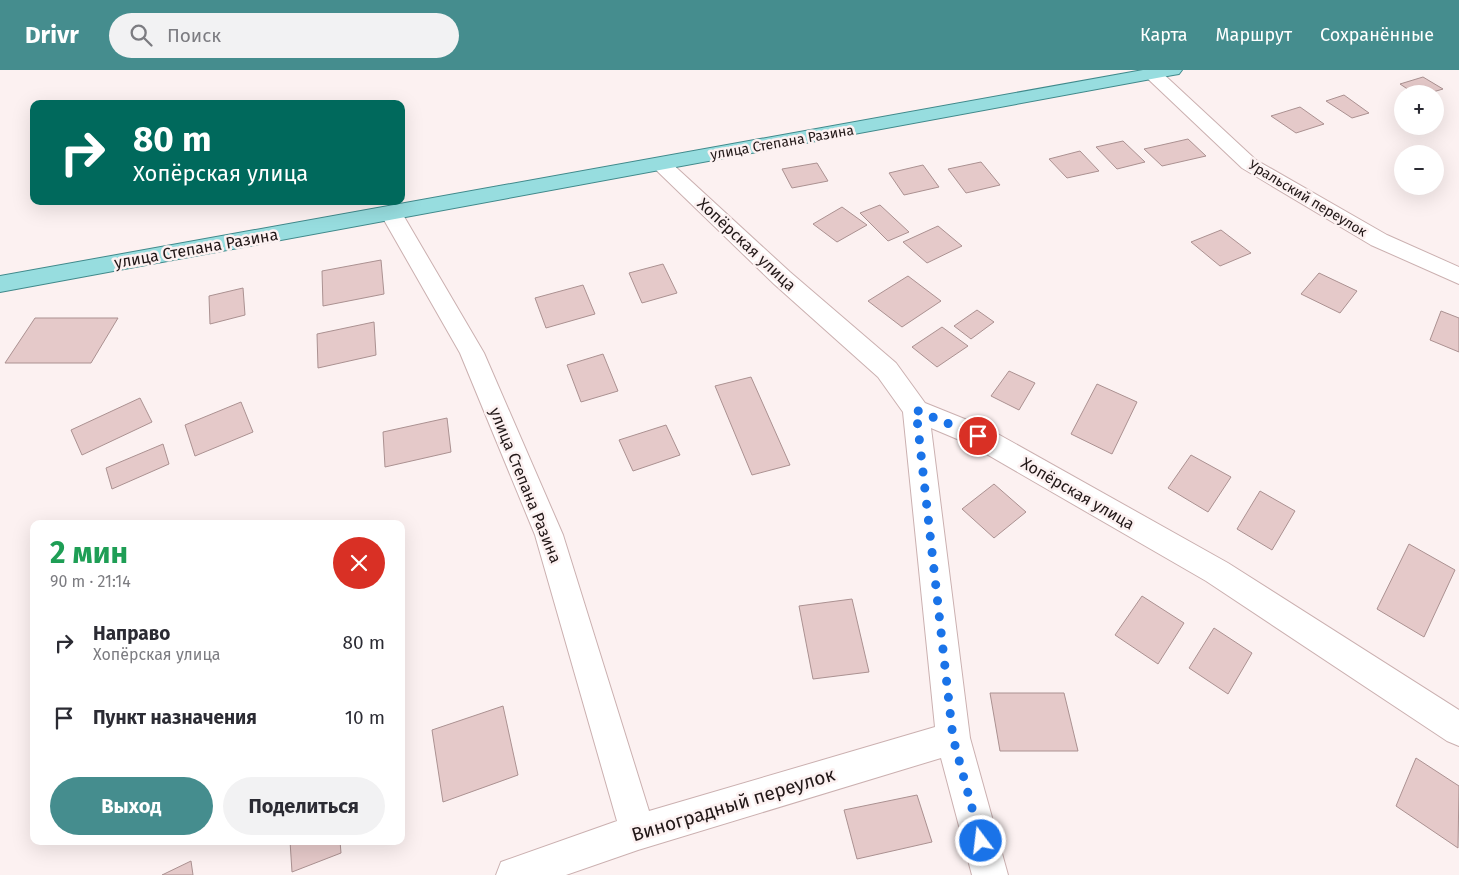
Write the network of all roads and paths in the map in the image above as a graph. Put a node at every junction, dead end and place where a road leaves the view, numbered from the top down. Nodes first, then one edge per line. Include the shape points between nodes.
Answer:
1 (1163, 72) edge
2 (661, 164) junction
3 (391, 213) junction
4 (1459, 276) edge
5 (0, 284) edge
6 (916, 410) junction
7 (1459, 728) edge
8 (953, 738) junction
9 (638, 832) junction
10 (514, 875) edge
11 (990, 875) edge

1 - 2 main road, улица Степана Разина
1 - 4 street, Уральский переулок via 1249,164 1379,240
2 - 3 main road, улица Степана Разина
2 - 6 street, Хопёрская улица via 782,278 887,370
3 - 5 main road, улица Степана Разина
3 - 9 street, улица Степана Разина via 472,352 549,535
6 - 7 street, Хопёрская улица via 978,436 1217,572
6 - 8 street
8 - 9 street, Виноградный переулок
8 - 11 street
9 - 10 street, Виноградный переулок

